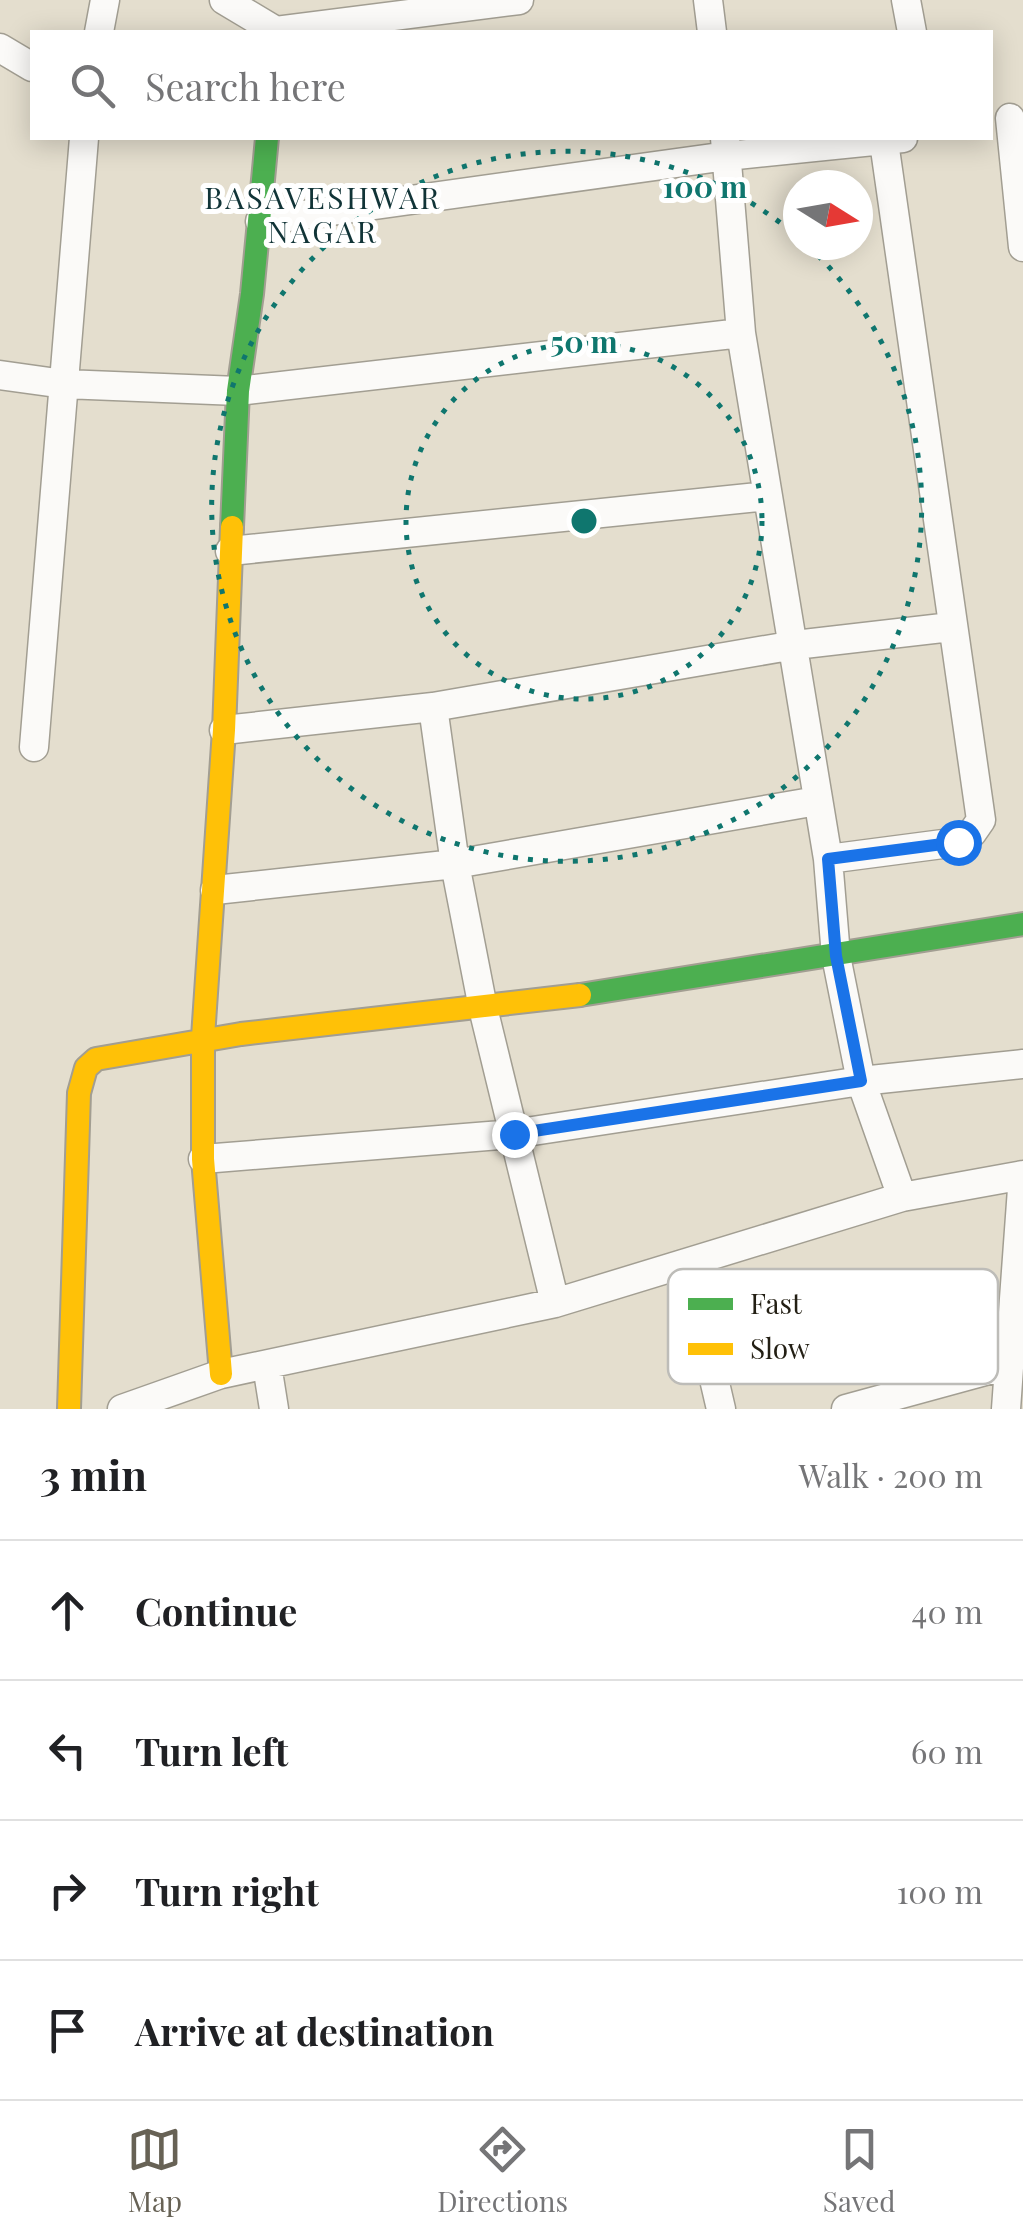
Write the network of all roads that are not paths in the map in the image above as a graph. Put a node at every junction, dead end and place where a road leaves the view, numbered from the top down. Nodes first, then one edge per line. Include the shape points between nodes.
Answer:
1 (105, 0) edge
2 (224, 0) edge
3 (519, 0) edge
4 (708, 0) edge
5 (906, 0) edge
6 (511, 1) edge
7 (306, 14) edge
8 (99, 30) edge
9 (273, 30) edge
10 (279, 30) edge
11 (712, 30) edge
12 (912, 30) edge
13 (0, 48) edge
14 (30, 66) edge
15 (1008, 118) edge
16 (84, 140) edge
17 (267, 140) edge
18 (894, 140) edge
19 (726, 147) edge
20 (260, 220) junction
21 (1023, 248) edge
22 (741, 334) junction
23 (0, 375) edge
24 (64, 384) junction
25 (238, 391) junction
26 (768, 496) junction
27 (230, 550) junction
28 (951, 627) junction
29 (795, 645) junction
30 (433, 706) junction
31 (224, 730) junction
32 (34, 747) dead end
33 (817, 802) junction
34 (828, 859) junction
35 (455, 864) junction
36 (215, 890) junction
37 (1023, 924) edge
38 (836, 956) junction
39 (482, 1008) junction
40 (203, 1036) junction
41 (1023, 1064) edge
42 (861, 1081) junction
43 (514, 1134) junction
44 (203, 1160) junction
45 (1023, 1175) edge
46 (902, 1198) junction
47 (687, 1263) junction
48 (688, 1269) edge
49 (555, 1303) junction
50 (267, 1365) junction
51 (1007, 1365) junction
52 (998, 1367) edge
53 (221, 1374) junction
54 (716, 1384) edge
55 (937, 1384) edge
56 (69, 1409) edge
57 (122, 1409) edge
58 (274, 1409) edge
59 (722, 1409) edge
60 (846, 1409) edge
61 (1006, 1409) edge

1 - 8 street
2 - 9 street
3 - 6 street
4 - 11 street
5 - 12 street
6 - 7 street
7 - 10 street
13 - 14 street
15 - 21 street
16 - 24 street
17 - 20 street
18 - 19 street
18 - 28 street
19 - 20 street
19 - 22 street
20 - 25 street
22 - 25 street
22 - 26 street
23 - 24 street
24 - 25 street
24 - 32 street
25 - 27 street
26 - 27 street
26 - 29 street
27 - 31 street
28 - 29 street
28 - 34 street via 981,820 958,842
29 - 30 street
29 - 33 street
30 - 31 street
30 - 35 street
31 - 36 street
33 - 34 street
33 - 35 street
34 - 38 street
35 - 36 street
35 - 39 street
36 - 40 street
37 - 38 street
38 - 39 street
38 - 42 street
39 - 40 street
39 - 43 street
40 - 44 street
40 - 56 street via 96,1059 86,1068 79,1093
41 - 42 street
42 - 43 street
42 - 46 street
43 - 44 street
43 - 49 street
44 - 53 street
45 - 46 street
45 - 51 street
46 - 47 street
47 - 48 street
47 - 49 street
49 - 50 street
50 - 53 street
50 - 58 street
51 - 52 street
51 - 61 street
53 - 57 street
54 - 59 street
55 - 60 street

